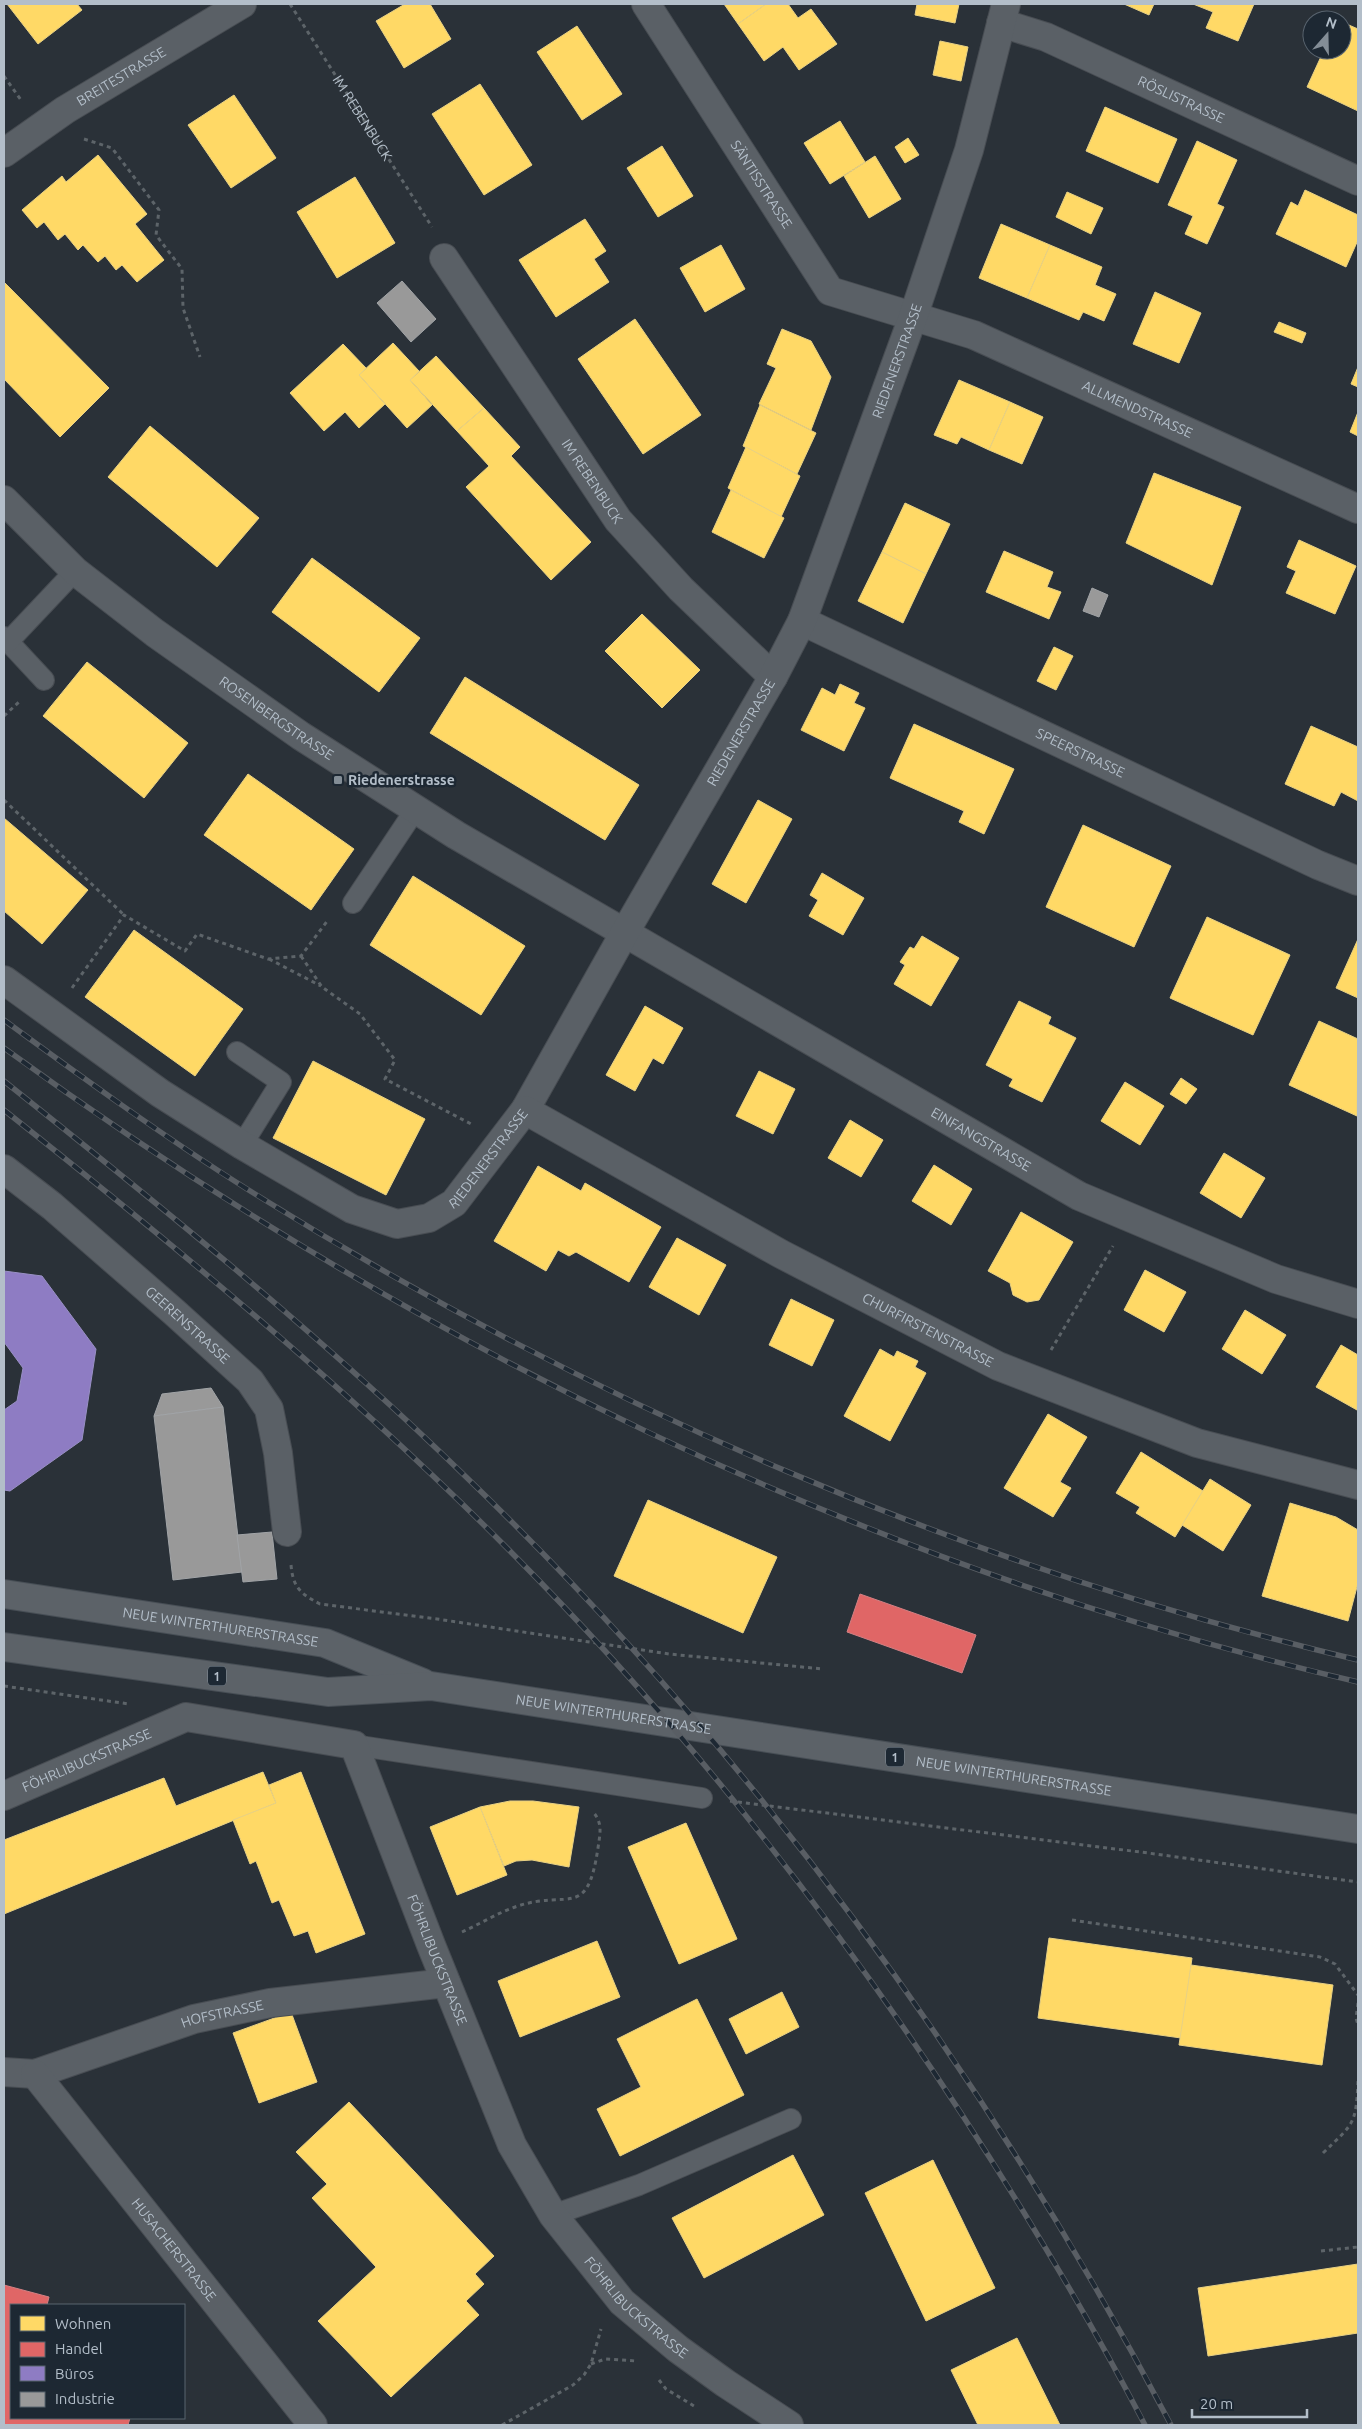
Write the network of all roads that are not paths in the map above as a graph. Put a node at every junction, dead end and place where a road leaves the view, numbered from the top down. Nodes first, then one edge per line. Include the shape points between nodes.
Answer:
1 (242, 4) edge
2 (646, 4) edge
3 (1004, 14) edge
4 (4, 153) edge
5 (1358, 181) edge
6 (444, 258) dead end
7 (913, 317) junction
8 (4, 500) edge
9 (1358, 509) edge
10 (75, 571) junction
11 (802, 621) junction
12 (6, 639) edge
13 (773, 677) junction
14 (44, 680) dead end
15 (415, 810) junction
16 (1358, 881) edge
17 (353, 903) dead end
18 (625, 932) junction
19 (4, 980) edge
20 (237, 1052) dead end
21 (525, 1110) junction
22 (242, 1146) junction
23 (4, 1169) edge
24 (1358, 1304) edge
25 (1358, 1485) edge
26 (287, 1532) road end
27 (4, 1594) edge
28 (4, 1647) edge
29 (431, 1686) junction
30 (354, 1745) junction
31 (4, 1796) edge
32 (702, 1798) road end
33 (1358, 1829) edge
34 (446, 1982) junction
35 (4, 2072) edge
36 (35, 2074) junction
37 (791, 2120) dead end
38 (553, 2215) junction
39 (313, 2425) edge
40 (789, 2425) edge

1 - 4 street, BREITESTRASSE via 64,110
2 - 7 street, SÄNTISSTRASSE via 830,290
3 - 5 street, RÖSLISTRASSE via 1046,37
3 - 7 street, RIEDENERSTRASSE via 969,150
6 - 13 street, IM REBENBUCK via 618,520 681,589
7 - 9 street, ALLMENDSTRASSE via 974,335
7 - 11 street, RIEDENERSTRASSE
8 - 10 street, ROSENBERGSTRASSE
10 - 12 lane
10 - 15 street, ROSENBERGSTRASSE via 155,633 301,736
11 - 13 street, RIEDENERSTRASSE
11 - 16 street, SPEERSTRASSE
12 - 14 lane
13 - 18 street, RIEDENERSTRASSE
15 - 17 lane
15 - 18 street, ROSENBERGSTRASSE
18 - 21 street, RIEDENERSTRASSE
18 - 24 street, EINFANGSTRASSE via 1079,1196 1276,1280
19 - 22 street, RIEDENERSTRASSE via 160,1093
20 - 22 lane via 281,1082
21 - 22 street, RIEDENERSTRASSE via 454,1204 429,1218 397,1224 352,1209
21 - 25 street, CHURFIRSTENSTRASSE via 781,1254 998,1366 1197,1443
23 - 26 street, GEERENSTRASSE via 167,1305 250,1381 269,1409
27 - 29 main road, NEUE WINTERTHURERSTRASSE via 324,1643
28 - 29 main road, NEUE WINTERTHURERSTRASSE / 1 via 328,1692
29 - 33 main road, NEUE WINTERTHURERSTRASSE / 1
30 - 31 street, FÖHRLIBUCKSTRASSE via 186,1717
30 - 32 lane
30 - 34 street, FÖHRLIBUCKSTRASSE
34 - 36 street, HOFSTRASSE via 270,2003 194,2019
34 - 38 street, FÖHRLIBUCKSTRASSE via 512,2145
35 - 36 street, HOFSTRASSE
36 - 39 street, HUSACHERSTRASSE
37 - 38 lane via 639,2185
38 - 40 street, FÖHRLIBUCKSTRASSE via 622,2302 725,2384

